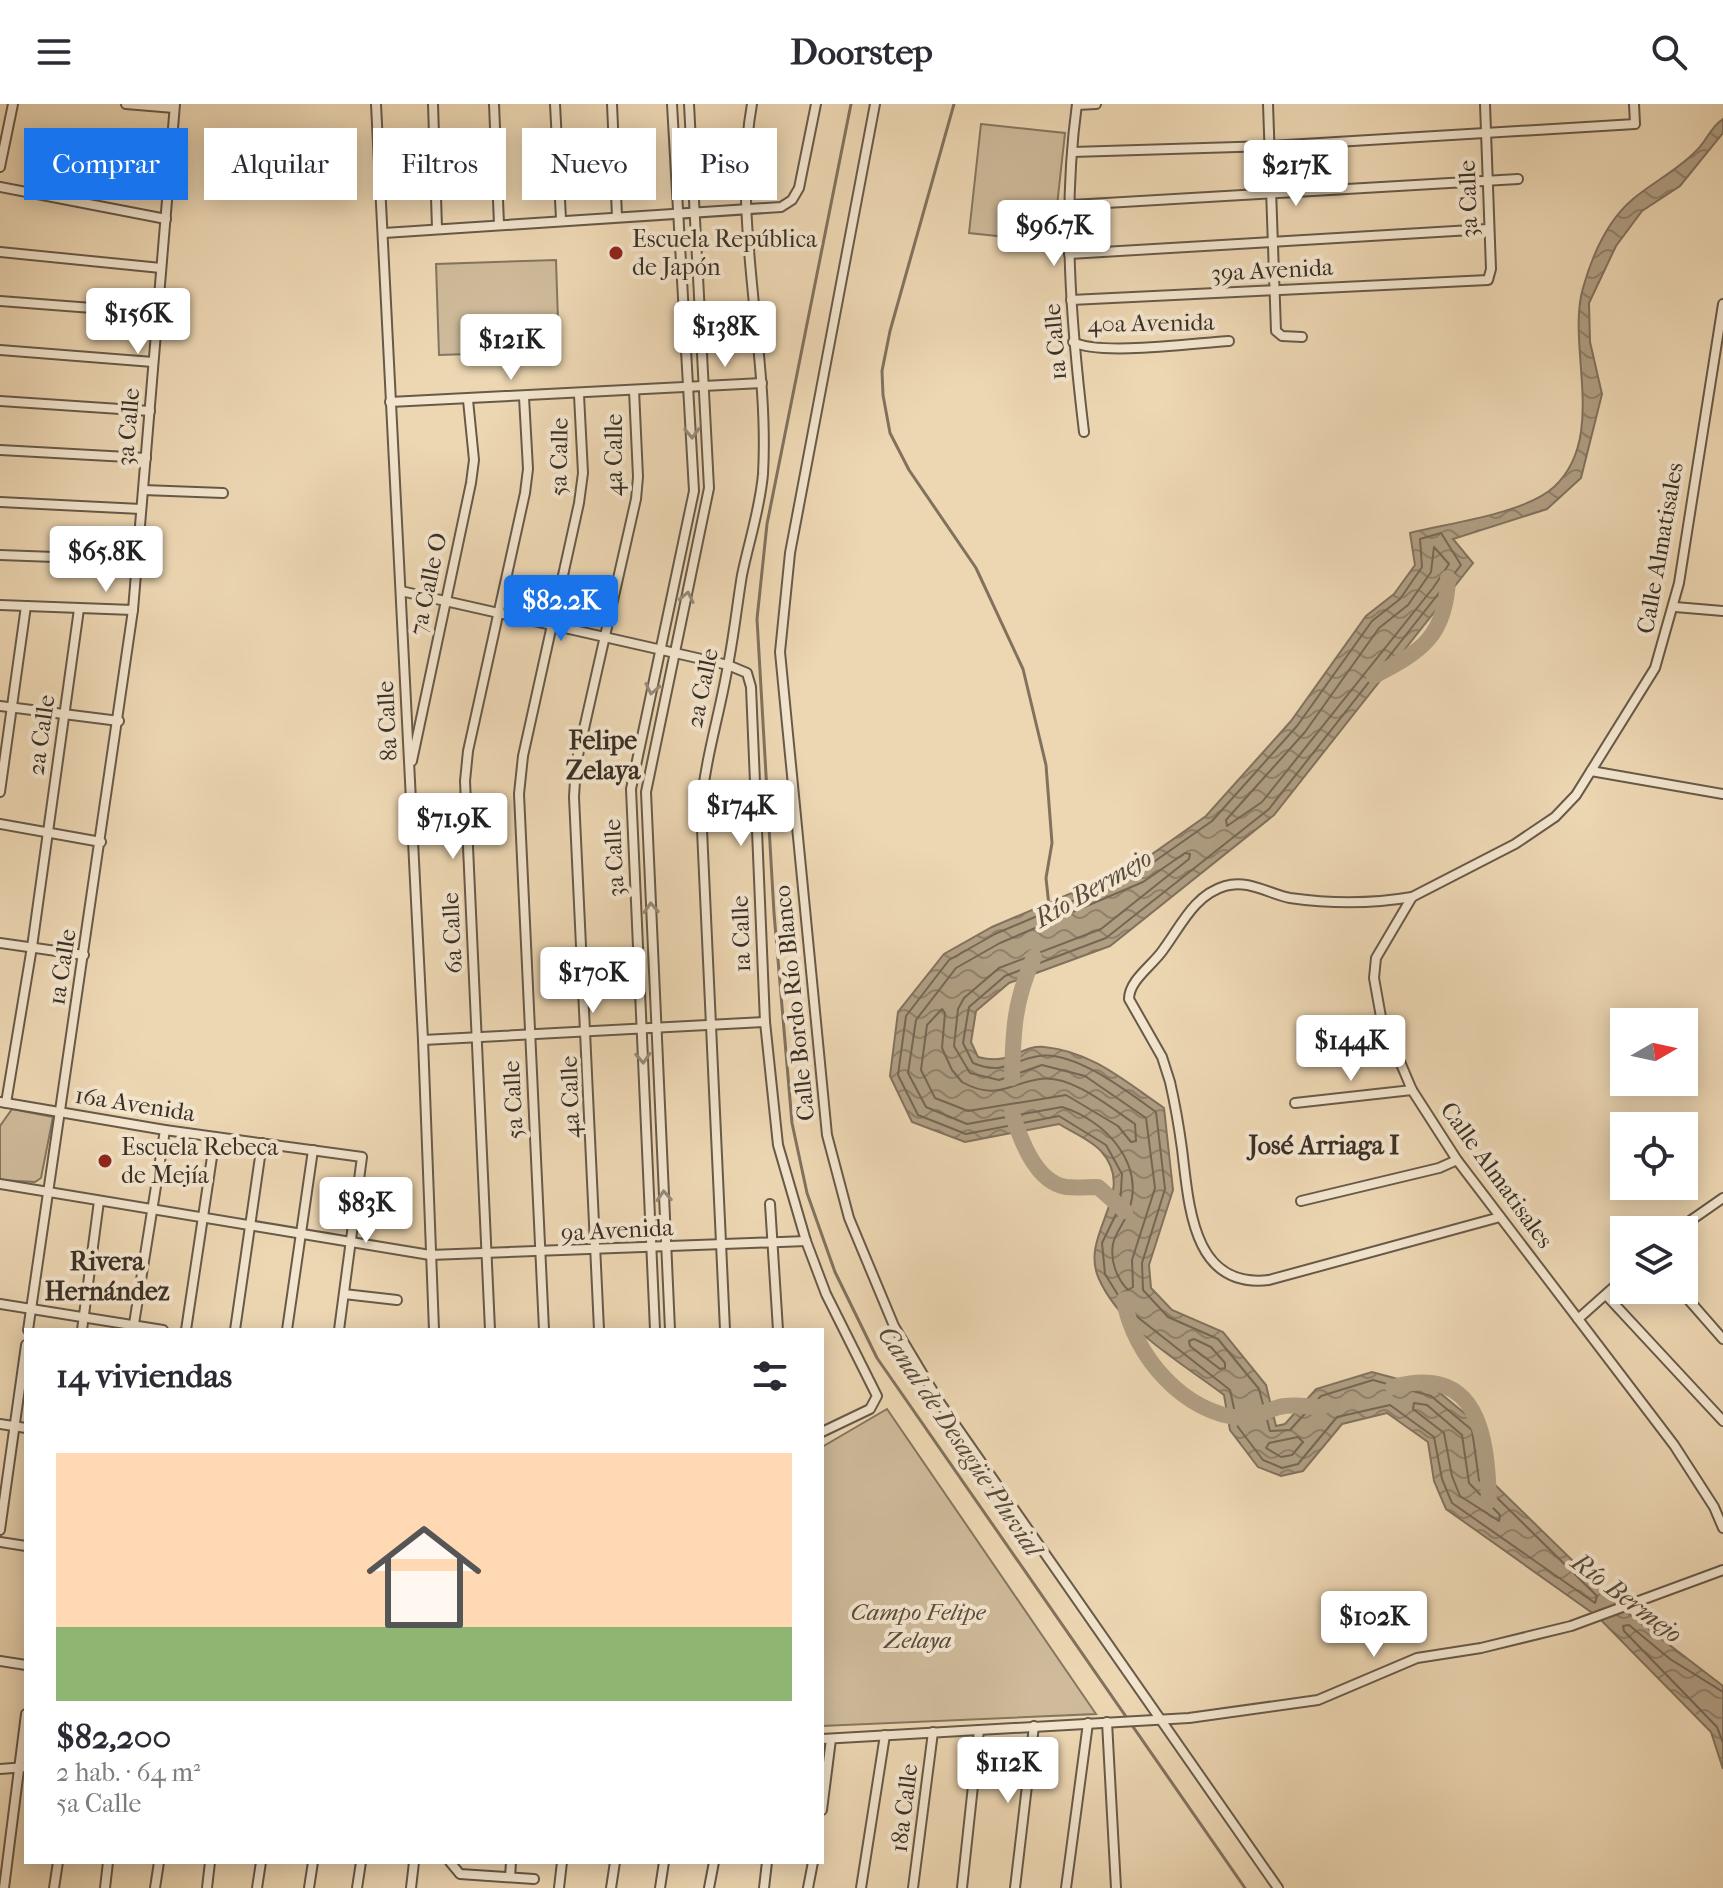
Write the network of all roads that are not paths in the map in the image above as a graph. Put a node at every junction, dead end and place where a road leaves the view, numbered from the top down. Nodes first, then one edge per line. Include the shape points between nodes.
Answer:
1 (13, 104) edge
2 (126, 104) edge
3 (376, 104) edge
4 (433, 104) edge
5 (494, 104) edge
6 (555, 104) edge
7 (612, 104) edge
8 (672, 104) edge
9 (689, 104) edge
10 (752, 104) edge
11 (816, 104) edge
12 (875, 104) edge
13 (1077, 104) edge
14 (1096, 104) edge
15 (1268, 104) edge
16 (1485, 104) edge
17 (1634, 104) edge
18 (175, 106) edge
19 (4, 129) edge
20 (1486, 134) junction
21 (1270, 146) junction
22 (1072, 152) junction
23 (0, 167) edge
24 (1518, 179) dead end
25 (1489, 181) junction
26 (0, 187) edge
27 (1271, 194) junction
28 (1072, 205) junction
29 (748, 209) junction
30 (695, 212) junction
31 (678, 213) junction
32 (617, 216) junction
33 (166, 219) junction
34 (561, 219) junction
35 (499, 224) junction
36 (437, 228) junction
37 (1488, 229) junction
38 (384, 233) junction
39 (1274, 242) junction
40 (0, 252) edge
41 (1069, 254) junction
42 (161, 268) junction
43 (1475, 280) joint
44 (1277, 290) junction
45 (1071, 300) junction
46 (0, 301) edge
47 (1723, 304) edge
48 (158, 313) junction
49 (1302, 337) dead end
50 (1229, 341) dead end
51 (1073, 342) junction
52 (0, 350) edge
53 (153, 362) junction
54 (762, 383) junction
55 (705, 386) junction
56 (690, 387) junction
57 (634, 390) junction
58 (579, 395) junction
59 (524, 397) junction
60 (468, 400) junction
61 (0, 401) edge
62 (390, 402) junction
63 (150, 411) junction
64 (1084, 432) dead end
65 (0, 450) edge
66 (146, 458) junction
67 (143, 490) junction
68 (223, 493) dead end
69 (0, 502) edge
70 (141, 509) junction
71 (0, 555) edge
72 (136, 560) junction
73 (401, 591) junction
74 (444, 601) junction
75 (0, 605) edge
76 (26, 606) junction
77 (1675, 607) junction
78 (79, 609) junction
79 (133, 610) junction
80 (1723, 611) edge
81 (500, 614) junction
82 (553, 625) junction
83 (606, 637) junction
84 (661, 651) junction
85 (674, 654) junction
86 (728, 665) junction
87 (0, 706) edge
88 (12, 708) junction
89 (64, 714) junction
90 (119, 721) junction
91 (1591, 771) junction
92 (410, 775) junction
93 (0, 792) edge
94 (1723, 794) edge
95 (0, 824) edge
96 (48, 833) junction
97 (101, 842) junction
98 (1412, 897) junction
99 (0, 943) edge
100 (32, 947) junction
101 (84, 955) junction
102 (765, 1022) junction
103 (711, 1024) junction
104 (656, 1027) junction
105 (641, 1029) junction
106 (587, 1031) junction
107 (530, 1034) junction
108 (477, 1036) junction
109 (423, 1040) junction
110 (1412, 1090) junction
111 (2, 1101) edge
112 (1295, 1103) dead end
113 (59, 1112) junction
114 (165, 1130) junction
115 (215, 1137) junction
116 (262, 1143) junction
117 (313, 1150) junction
118 (1457, 1160) junction
119 (0, 1184) edge
120 (46, 1192) junction
121 (1723, 1198) edge
122 (99, 1201) junction
123 (1301, 1201) dead end
124 (770, 1204) dead end
125 (152, 1209) junction
126 (1697, 1216) edge
127 (1500, 1217) junction
128 (203, 1218) junction
129 (251, 1225) junction
130 (300, 1234) junction
131 (771, 1241) junction
132 (806, 1241) junction
133 (351, 1242) junction
134 (721, 1244) junction
135 (666, 1247) junction
136 (651, 1248) junction
137 (596, 1251) junction
138 (540, 1253) junction
139 (430, 1255) junction
140 (487, 1255) junction
141 (1610, 1291) edge
142 (344, 1294) junction
143 (1606, 1295) junction
144 (397, 1300) dead end
145 (0, 1304) edge
146 (1692, 1304) edge
147 (31, 1308) junction
148 (84, 1317) junction
149 (1578, 1319) junction
150 (28, 1328) edge
151 (82, 1328) edge
152 (134, 1328) edge
153 (186, 1328) edge
154 (235, 1328) edge
155 (287, 1328) edge
156 (339, 1328) edge
157 (434, 1328) edge
158 (490, 1328) edge
159 (544, 1328) edge
160 (599, 1328) edge
161 (655, 1328) edge
162 (670, 1328) edge
163 (725, 1328) edge
164 (778, 1328) edge
165 (1723, 1339) edge
166 (24, 1361) edge
167 (1723, 1421) edge
168 (0, 1424) edge
169 (16, 1426) junction
170 (24, 1428) edge
171 (824, 1430) edge
172 (1723, 1499) edge
173 (1714, 1507) junction
174 (1723, 1528) edge
175 (0, 1530) edge
176 (0, 1542) edge
177 (24, 1546) edge
178 (1723, 1570) edge
179 (0, 1661) edge
180 (24, 1665) edge
181 (1159, 1718) junction
182 (1107, 1722) junction
183 (1088, 1723) junction
184 (1034, 1726) junction
185 (979, 1730) junction
186 (933, 1732) junction
187 (885, 1735) junction
188 (827, 1739) edge
189 (24, 1740) edge
190 (22, 1767) edge
191 (0, 1769) edge
192 (824, 1782) edge
193 (58, 1864) edge
194 (108, 1864) edge
195 (159, 1864) edge
196 (210, 1864) edge
197 (261, 1864) edge
198 (313, 1864) edge
199 (361, 1864) edge
200 (414, 1864) edge
201 (452, 1864) edge
202 (511, 1864) edge
203 (562, 1864) edge
204 (615, 1864) edge
205 (664, 1864) edge
206 (714, 1864) edge
207 (767, 1864) edge
208 (813, 1864) edge
209 (510, 1877) junction
210 (534, 1879) dead end
211 (4, 1888) edge
212 (54, 1888) edge
213 (105, 1888) edge
214 (155, 1888) edge
215 (207, 1888) edge
216 (257, 1888) edge
217 (309, 1888) edge
218 (357, 1888) edge
219 (411, 1888) edge
220 (559, 1888) edge
221 (611, 1888) edge
222 (660, 1888) edge
223 (709, 1888) edge
224 (764, 1888) edge
225 (808, 1888) edge
226 (861, 1888) edge
227 (913, 1888) edge
228 (962, 1888) edge
229 (1015, 1888) edge
230 (1066, 1888) edge
231 (1116, 1888) edge
232 (1278, 1888) edge

1 - 19 street
2 - 18 street
3 - 38 street, 8a Calle
4 - 36 street
5 - 35 street
6 - 34 street
7 - 32 street
8 - 31 street, 3a Calle
9 - 30 street, 3a Calle
10 - 29 street, 2a Calle
11 - 29 street via 795,196 781,207
12 - 181 street, Calle Bordo Río Blanco via 790,553 780,652 827,1135 849,1218 894,1326 940,1403
13 - 14 street
13 - 22 street, 1a Calle
15 - 21 street
16 - 20 street, 3a Calle
17 - 20 street via 1635,124
18 - 33 street, 3a Calle
19 - 23 street
20 - 21 street
20 - 25 street, 3a Calle
21 - 22 street
21 - 27 street
22 - 28 street, 1a Calle
24 - 25 street
25 - 27 street
25 - 37 street, 3a Calle
26 - 33 street
27 - 28 street
27 - 39 street
28 - 41 street, 1a Calle
29 - 30 street
29 - 54 street, 2a Calle
30 - 31 street
30 - 55 street, 3a Calle
31 - 32 street
31 - 56 street, 3a Calle
32 - 34 street
33 - 42 street, 3a Calle
34 - 35 street
35 - 36 street
36 - 38 street
37 - 39 street
37 - 43 street, 3a Calle via 1491,276
38 - 62 street, 8a Calle
39 - 41 street
39 - 44 street
40 - 42 street
41 - 45 street, 1a Calle
42 - 48 street, 3a Calle
43 - 44 street, 39a Avenida
44 - 45 street, 39a Avenida
44 - 49 street via 1278,334
45 - 51 street, 1a Calle
46 - 48 street
47 - 77 street, Calle Almatisales
48 - 53 street, 3a Calle
50 - 51 street, 40a Avenida via 1140,347 1082,347
51 - 64 street, 1a Calle
52 - 53 street
53 - 63 street, 3a Calle
54 - 55 street
54 - 86 street, 2a Calle via 763,472
55 - 56 street
85 -> 55 street, 3a Calle via 709,488
56 - 57 street
56 -> 84 street, 3a Calle via 694,491
57 - 58 street
57 - 83 street, 4a Calle via 638,477
58 - 59 street
58 - 82 street, 5a Calle via 583,473
59 - 60 street
59 - 81 street, 6a Calle via 528,469
60 - 62 street
60 - 74 street, 7a Calle O via 474,460
61 - 63 street
62 - 73 street, 8a Calle
63 - 66 street, 3a Calle
65 - 66 street
66 - 67 street, 3a Calle
67 - 68 street
67 - 70 street, 3a Calle
69 - 70 street
70 - 72 street, 3a Calle
71 - 72 street
72 - 79 street, 3a Calle
73 - 74 street
73 - 92 street, 8a Calle
74 - 81 street
74 - 92 street, 7a Calle O
75 - 76 street
76 - 78 street
76 - 88 street
77 - 80 street
77 - 91 street, Calle Almatisales via 1655,668
78 - 79 street
78 - 89 street, 2a Calle
79 - 90 street, 1a Calle
81 - 82 street
81 - 108 street, 6a Calle via 465,781
82 - 83 street
82 - 107 street, 5a Calle via 519,794
83 - 84 street
83 - 106 street, 4a Calle via 576,764 574,797
84 - 85 street
84 -> 105 street, 3a Calle via 631,789
85 - 86 street
104 -> 85 street, 3a Calle via 646,792
86 - 102 street, 1a Calle via 747,673 751,687
86 - 103 street, 2a Calle via 701,808
87 - 88 street
88 - 89 street
88 - 93 street
89 - 90 street
89 - 96 street, 2a Calle
90 - 97 street, 1a Calle
91 - 94 street
91 - 98 street, Calle Almatisales via 1555,817 1515,844
92 - 109 street, 8a Calle
95 - 96 street
96 - 97 street
96 - 100 street, 2a Calle
97 - 101 street, 1a Calle
98 - 110 street, Calle Almatisales via 1376,958 1374,978 1381,1017
98 - 127 street via 1370,904 1286,897 1253,886 1226,885 1202,898 1178,924 1129,991 1132,1009 1162,1057 1170,1082 1197,1239 1230,1277 1247,1283 1269,1280
99 - 100 street
100 - 101 street
100 - 111 street, 2a Calle
101 - 113 street, 1a Calle
102 - 103 street
102 - 132 street via 778,1145
103 - 104 street
103 - 134 street, 2a Calle
104 - 105 street
135 -> 104 street, 3a Calle
105 - 106 street
105 -> 136 street, 3a Calle
106 - 107 street
106 - 137 street, 4a Calle
107 - 108 street
107 - 138 street, 5a Calle
108 - 109 street
108 - 140 street, 6a Calle
109 - 139 street, 8a Calle
110 - 112 street
110 - 118 street, Calle Almatisales
111 - 113 street, 16a Avenida
113 - 114 street, 16a Avenida
113 - 120 street, 1a Calle
114 - 115 street, 16a Avenida
114 - 125 street
115 - 116 street, 16a Avenida
115 - 128 street
116 - 117 street, 16a Avenida
116 - 129 street
117 - 130 street
117 - 133 street, 16a Avenida via 362,1157
118 - 123 street
118 - 127 street, Calle Almatisales
119 - 120 street, 9a Avenida
120 - 122 street, 9a Avenida
120 - 147 street, 1a Calle
121 - 126 street
122 - 125 street, 9a Avenida
122 - 148 street
124 - 131 street
125 - 128 street, 9a Avenida
125 - 152 street
127 - 149 street, Calle Almatisales
128 - 129 street, 9a Avenida
128 - 153 street
129 - 130 street, 9a Avenida
129 - 154 street
130 - 133 street, 9a Avenida
130 - 155 street
131 - 132 street, 9a Avenida
131 - 134 street, 9a Avenida
131 - 164 street
132 - 171 street via 877,1396 870,1409
133 - 139 street, 9a Avenida
133 - 142 street
134 - 135 street, 9a Avenida
134 - 163 street, 2a Calle
135 - 136 street, 9a Avenida
135 - 162 street, 3a Calle
136 - 137 street, 9a Avenida
136 - 161 street, 3a Calle
137 - 138 street, 9a Avenida
137 - 160 street, 4a Calle
138 - 140 street, 9a Avenida
138 - 159 street, 5a Calle
139 - 140 street, 9a Avenida
139 - 157 street, 8a Calle
140 - 158 street, 6a Calle
141 - 143 street
142 - 144 street
142 - 156 street
143 - 149 street
143 - 167 street
145 - 147 street
146 - 165 street
147 - 148 street
147 - 150 street, 1a Calle
148 - 151 street
148 - 152 street
149 - 173 street, Calle Almatisales
166 - 169 street
168 - 169 street
169 - 170 street
169 - 175 street
172 - 173 street
173 - 174 street, Calle Almatisales
176 - 177 street
178 - 181 street via 1593,1618 1481,1648 1417,1658 1318,1700
179 - 180 street
181 - 182 street
181 - 232 street, Calle Bordo Río Blanco
182 - 183 street
182 - 231 street
183 - 184 street
183 - 230 street
184 - 185 street
184 - 229 street
185 - 186 street
185 - 228 street
186 - 187 street
186 - 227 street, 18a Calle
187 - 188 street
187 - 226 street
188 - 192 street
189 - 190 street
190 - 191 street
190 - 211 street
193 - 212 street
194 - 213 street
195 - 214 street
196 - 215 street
197 - 216 street
198 - 217 street
199 - 218 street
200 - 219 street
201 - 209 street via 460,1874
202 - 209 street
203 - 220 street
204 - 221 street
205 - 222 street
206 - 223 street
207 - 224 street
208 - 225 street
209 - 210 street

